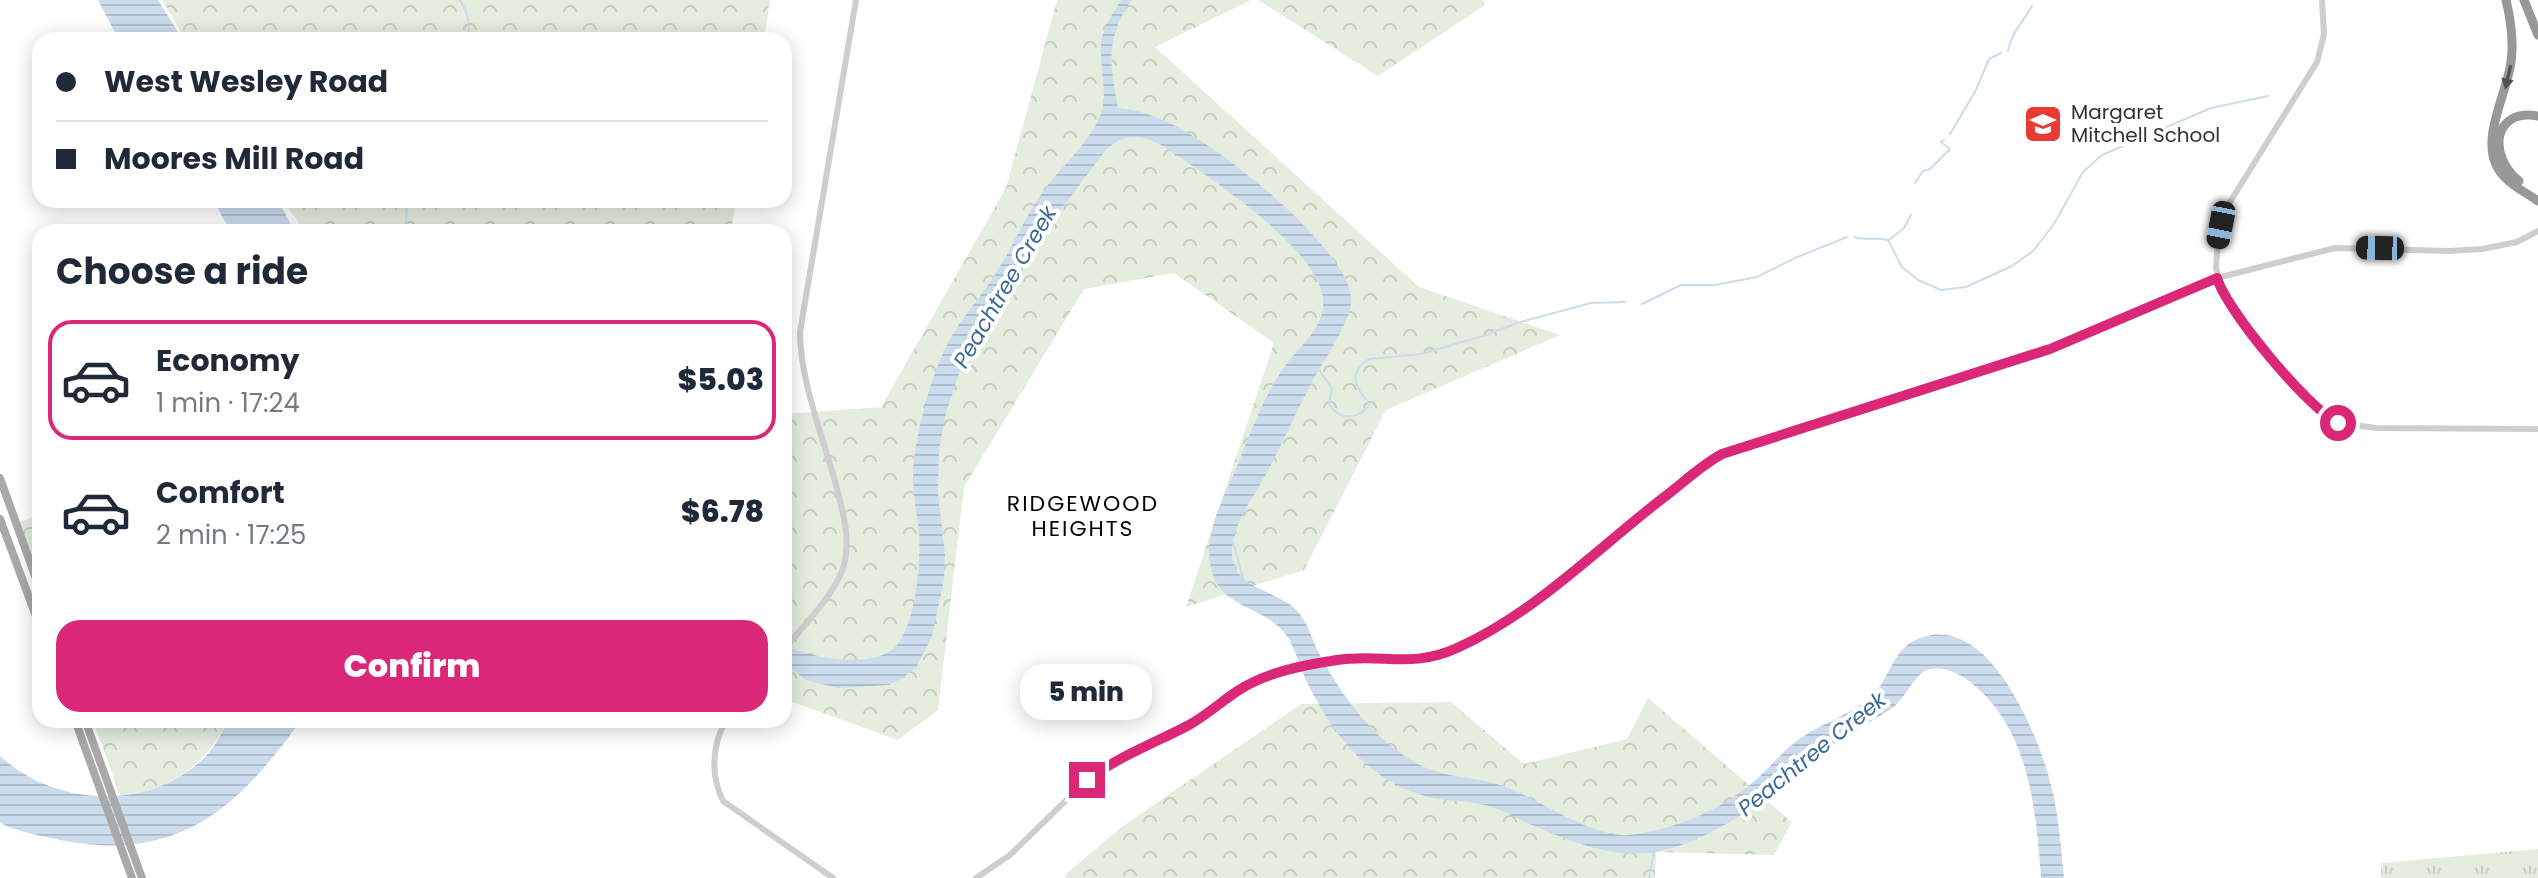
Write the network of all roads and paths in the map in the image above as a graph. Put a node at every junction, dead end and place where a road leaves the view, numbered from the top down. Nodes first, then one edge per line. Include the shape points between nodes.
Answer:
1 (856, 0) edge
2 (2322, 0) edge
3 (2506, 0) edge
4 (2524, 0) edge
5 (2538, 35) edge
6 (2538, 116) edge
7 (2537, 199) edge
8 (2538, 231) edge
9 (2217, 278) junction
10 (2538, 429) edge
11 (0, 478) edge
12 (0, 519) edge
13 (32, 568) edge
14 (32, 605) edge
15 (792, 640) edge
16 (80, 728) edge
17 (86, 728) edge
18 (723, 728) edge
19 (86, 736) junction
20 (136, 875) edge
21 (833, 878) edge
22 (976, 878) edge

1 - 15 street via 800,332 809,388 843,513 846,554 835,584
2 - 9 street via 2324,34 2317,62 2225,210
3 -> 7 highway via 2511,64 2491,147 2501,173
4 - 5 highway
6 - 7 highway via 2513,120 2498,144 2504,166
8 - 9 street via 2517,242 2471,250 2335,248
9 - 10 street via 2235,312 2299,390 2338,423
9 - 22 street via 2050,349 1722,454 1512,618 1455,649 1418,660 1337,660 1250,684 1191,724 1103,768 1010,855
11 - 13 main road
12 - 14 main road
16 - 19 main road
17 - 19 main road
18 - 21 street via 714,760 723,801
19 - 20 main road
19 - 20 main road via 110,820

